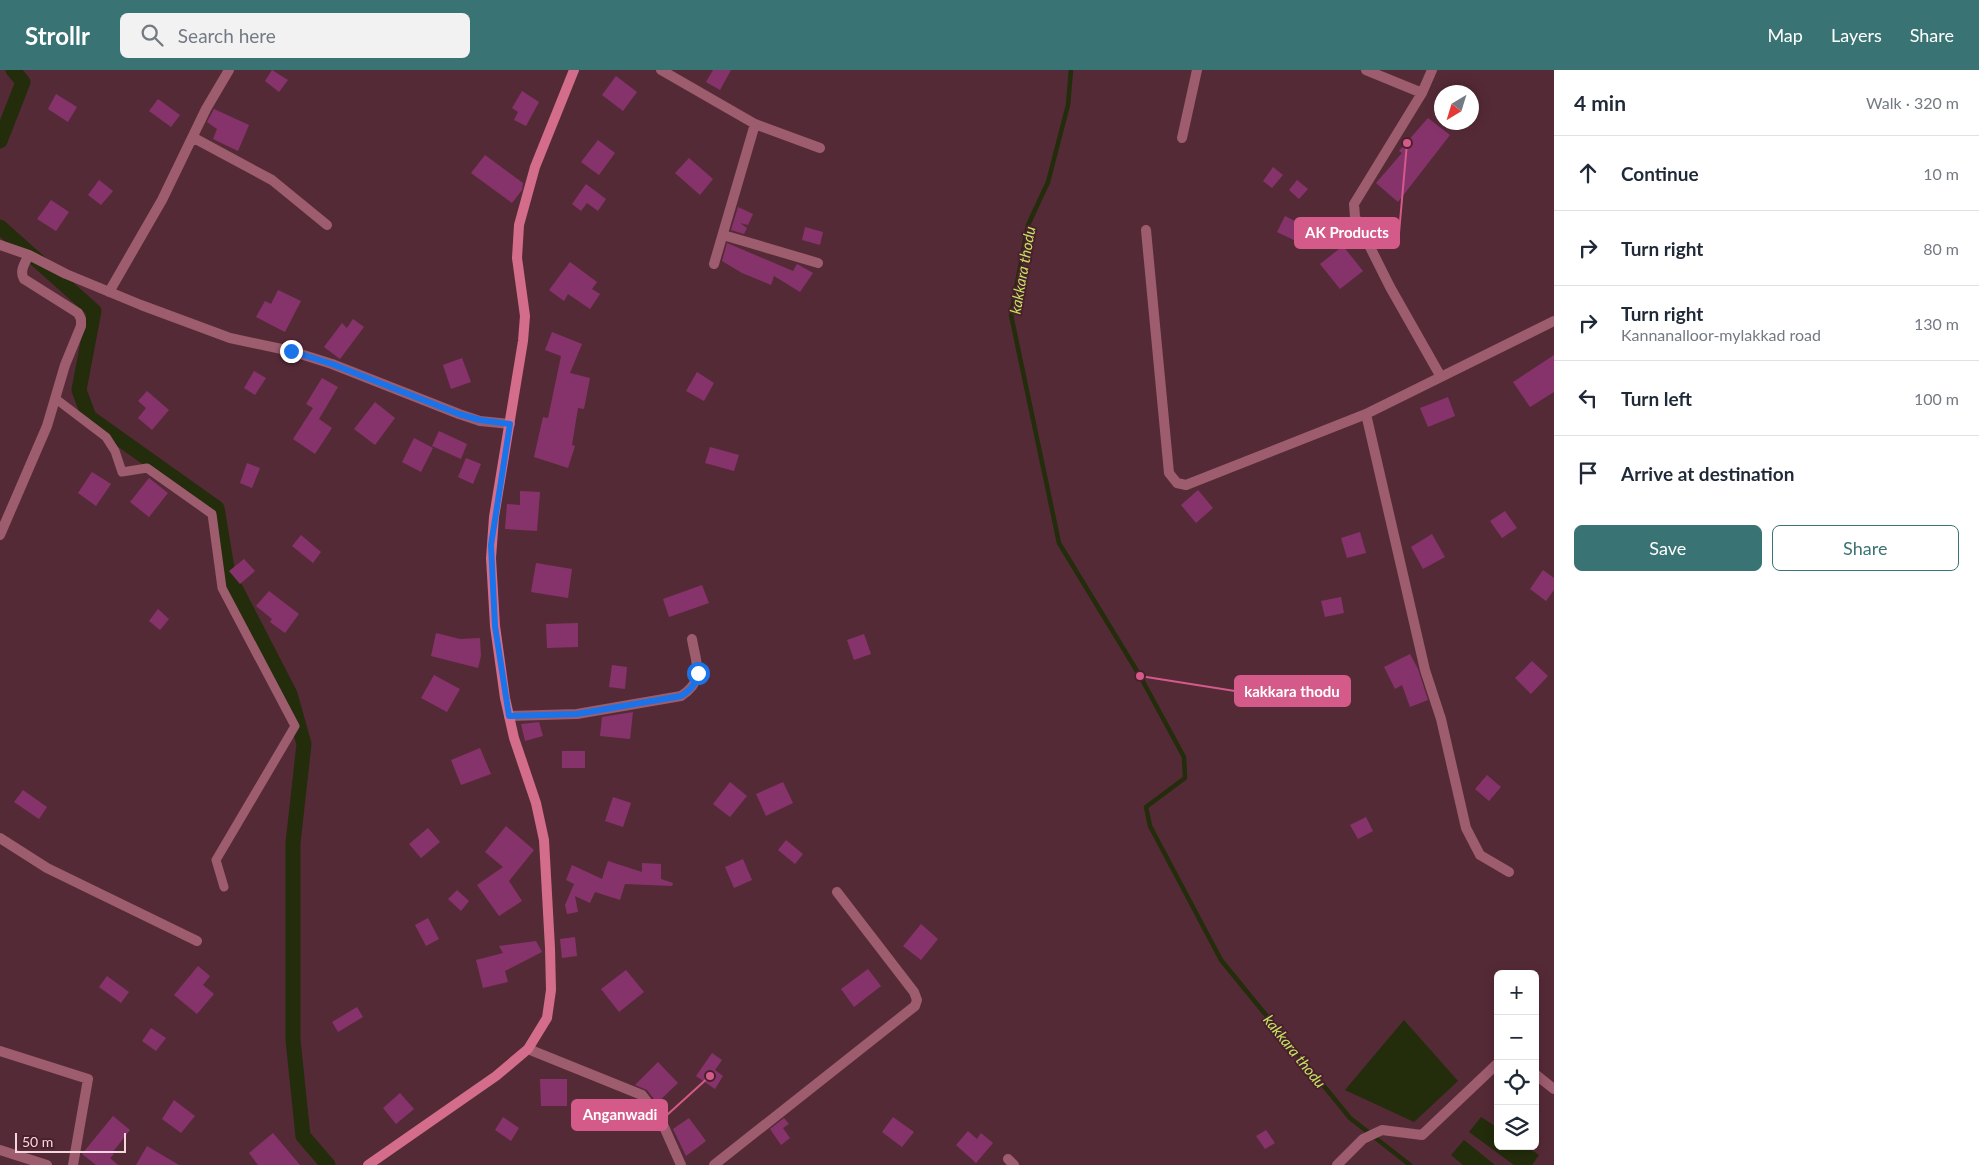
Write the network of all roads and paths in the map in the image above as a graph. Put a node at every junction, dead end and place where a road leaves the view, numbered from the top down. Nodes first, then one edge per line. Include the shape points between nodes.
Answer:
1 (228, 70) edge
2 (574, 70) edge
3 (661, 70) edge
4 (1197, 70) edge
5 (1366, 70) edge
6 (1432, 70) edge
7 (1422, 93) junction
8 (755, 124) junction
9 (194, 138) junction
10 (1182, 138) dead end
11 (820, 148) dead end
12 (327, 225) dead end
13 (1146, 230) dead end
14 (723, 235) junction
15 (0, 245) edge
16 (29, 255) junction
17 (818, 263) dead end
18 (714, 264) dead end
19 (109, 292) junction
20 (1554, 321) edge
21 (1441, 377) junction
22 (56, 399) junction
23 (1366, 414) junction
24 (510, 424) junction
25 (0, 535) edge
26 (692, 639) dead end
27 (509, 716) junction
28 (0, 838) edge
29 (1509, 872) dead end
30 (224, 887) dead end
31 (837, 892) dead end
32 (197, 941) dead end
33 (528, 1049) junction
34 (0, 1051) edge
35 (1494, 1067) edge
36 (1539, 1077) edge
37 (1554, 1089) edge
38 (0, 1150) edge
39 (47, 1165) edge
40 (73, 1165) edge
41 (368, 1165) edge
42 (681, 1165) edge
43 (714, 1165) edge
44 (1337, 1165) edge

1 - 9 street
2 - 24 main road via 535,167 519,225 517,258 525,316
3 - 8 street
4 - 10 street
5 - 7 street
6 - 7 street
7 - 21 street via 1354,204 1355,217 1390,287
8 - 11 street
8 - 14 street
9 - 12 street via 272,180
9 - 19 street
13 - 23 street via 1169,473 1177,483 1186,486
14 - 17 street
14 - 18 street
15 - 16 street
16 - 19 street
16 - 22 street via 23,267 24,279 70,306 81,319
19 - 24 street via 230,338 332,364 459,414
20 - 21 street
21 - 23 street
22 - 25 street
22 - 30 lane via 106,437 122,472 147,468 212,514 222,588 295,726 216,860
23 - 29 street via 1425,670 1441,719 1466,828 1480,855
24 - 27 main road via 491,545 495,626
26 - 27 street via 697,681 681,696 577,714
27 - 33 main road via 536,803 548,881 551,990 547,1018
28 - 32 street via 47,868
31 - 43 street via 914,992 915,1006
33 - 41 main road via 496,1076
33 - 42 street via 642,1095 661,1120
34 - 40 street via 88,1079
35 - 44 street via 1422,1135 1382,1130 1363,1139
36 - 37 street
38 - 39 street

